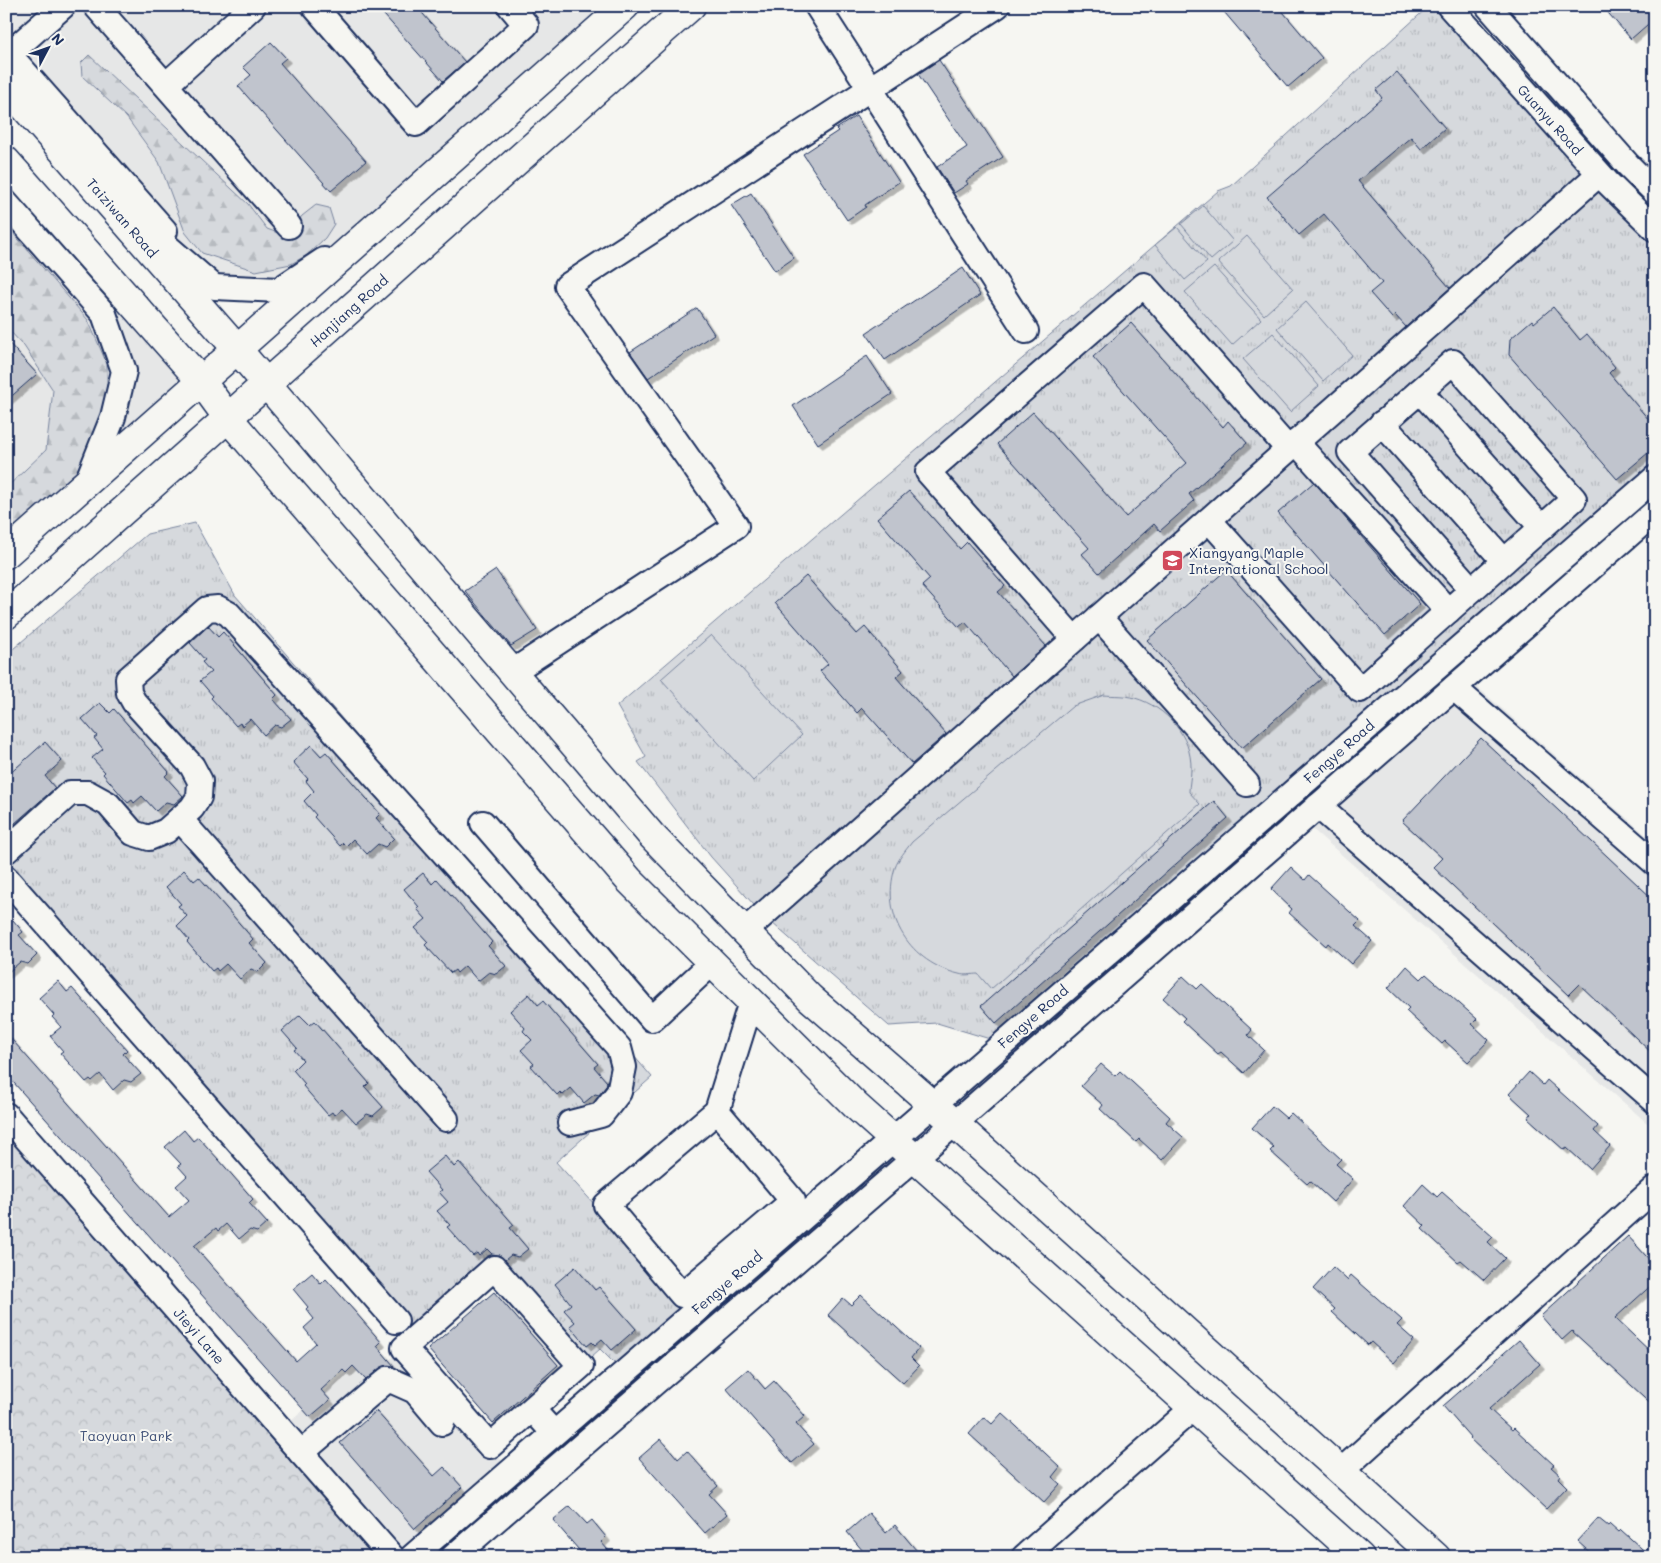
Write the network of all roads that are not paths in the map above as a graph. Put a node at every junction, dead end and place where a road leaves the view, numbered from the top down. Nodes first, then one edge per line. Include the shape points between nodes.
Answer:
1 (63, 6) edge
2 (96, 6) edge
3 (314, 6) edge
4 (510, 6) edge
5 (625, 6) edge
6 (691, 6) edge
7 (817, 6) edge
8 (997, 6) edge
9 (1449, 6) edge
10 (1488, 6) edge
11 (249, 8) edge
12 (7, 53) edge
13 (6, 86) edge
14 (166, 86) junction
15 (870, 89) junction
16 (40, 124) junction
17 (6, 161) edge
18 (1599, 174) junction
19 (1655, 192) edge
20 (6, 203) edge
21 (378, 225) junction
22 (289, 226) dead end
23 (1655, 229) edge
24 (214, 287) junction
25 (1026, 331) dead end
26 (237, 349) junction
27 (201, 381) junction
28 (266, 384) junction
29 (1420, 391) junction
30 (228, 418) junction
31 (1382, 424) junction
32 (1292, 446) junction
33 (1655, 478) edge
34 (87, 482) junction
35 (1655, 512) edge
36 (1208, 520) junction
37 (1542, 528) junction
38 (6, 554) edge
39 (1504, 562) junction
40 (1472, 590) junction
41 (1448, 611) junction
42 (6, 615) edge
43 (1099, 617) junction
44 (1074, 640) junction
45 (512, 672) junction
46 (1454, 688) junction
47 (1247, 784) dead end
48 (1318, 806) junction
49 (180, 819) junction
50 (482, 823) dead end
51 (6, 851) edge
52 (1655, 863) edge
53 (6, 878) edge
54 (745, 931) junction
55 (712, 963) junction
56 (751, 1002) junction
57 (1655, 1100) edge
58 (932, 1105) junction
59 (716, 1111) junction
60 (6, 1115) edge
61 (446, 1119) dead end
62 (570, 1123) dead end
63 (954, 1124) junction
64 (893, 1139) junction
65 (914, 1159) junction
66 (1655, 1188) edge
67 (396, 1321) dead end
68 (1192, 1408) junction
69 (532, 1409) junction
70 (442, 1424) dead end
71 (554, 1433) junction
72 (301, 1453) junction
73 (1341, 1471) junction
74 (392, 1557) edge
75 (412, 1557) edge
76 (453, 1557) edge
77 (1024, 1557) edge
78 (1360, 1557) edge
79 (1436, 1557) edge

1 - 12 street
2 - 14 street
3 - 4 street via 416,124 526,25
5 - 21 main road
6 - 28 main road, Hanjiang Road
7 - 15 street
8 - 15 street
9 - 18 street, Guanyu Road
10 - 19 street, Guanyu Road
11 - 14 street
12 - 24 street
13 - 16 main road, Taiziwan Road
14 - 22 street
15 - 25 street
15 - 45 street via 567,286 736,526
16 - 24 street via 151,234
16 - 26 main road, Taiziwan Road
17 - 27 main road
18 - 23 street, Guanyu Road
18 - 32 street
20 - 34 street via 104,314 124,372 113,417
21 - 24 street via 279,290
21 - 26 main road
26 - 27 main road
26 - 28 main road, Taiziwan Road
27 - 30 main road
27 - 34 main road
28 - 30 main road, Hanjiang Road
28 - 45 main road, Taiziwan Road
29 - 31 street
29 - 37 street
29 - 37 street via 1453,362 1574,499
30 - 42 main road, Hanjiang Road
30 - 55 main road via 629,880
31 - 39 street
31 - 40 street via 1350,452
32 - 36 street
32 - 41 street
32 - 44 street via 1144,285 928,472
33 - 58 street, Fengye Road
34 - 38 main road
35 - 46 street, Fengye Road
36 - 41 street via 1360,690
36 - 43 street
37 - 39 street
39 - 40 street
40 - 41 street
43 - 44 street
43 - 47 street
44 - 54 street
45 - 54 main road, Taiziwan Road via 652,836
46 - 48 street, Fengye Road
46 - 52 street
48 - 57 street
48 - 63 street, Fengye Road
49 - 51 street via 166,831 149,838 133,833 108,804 88,793 70,793
49 - 61 street
49 - 62 street via 199,797 200,780 192,766 134,702 129,693 128,679 207,609 218,608 230,614 619,1048 624,1067 619,1092 601,1114
50 - 55 street via 652,1019
53 - 67 street
54 - 58 main road, Taiziwan Road via 810,998
55 - 56 main road
56 - 59 street
56 - 64 main road
58 - 63 main road, Taiziwan Road
58 - 64 street, Fengye Road
59 - 59 street via 606,1205 682,1295 793,1201
60 - 72 street, Jieyi Lane
63 - 65 street, Fengye Road
63 - 73 main road, Taiziwan Road
64 - 65 main road
64 - 71 street, Fengye Road
65 - 68 main road
65 - 76 street, Fengye Road
66 - 73 street
68 - 77 street
68 - 78 main road
69 - 69 street via 581,1366 494,1268 404,1348 490,1446
69 - 71 street
70 - 72 street via 415,1391 388,1378
71 - 75 street, Fengye Road
72 - 74 street, Jieyi Lane
73 - 79 main road, Taiziwan Road

